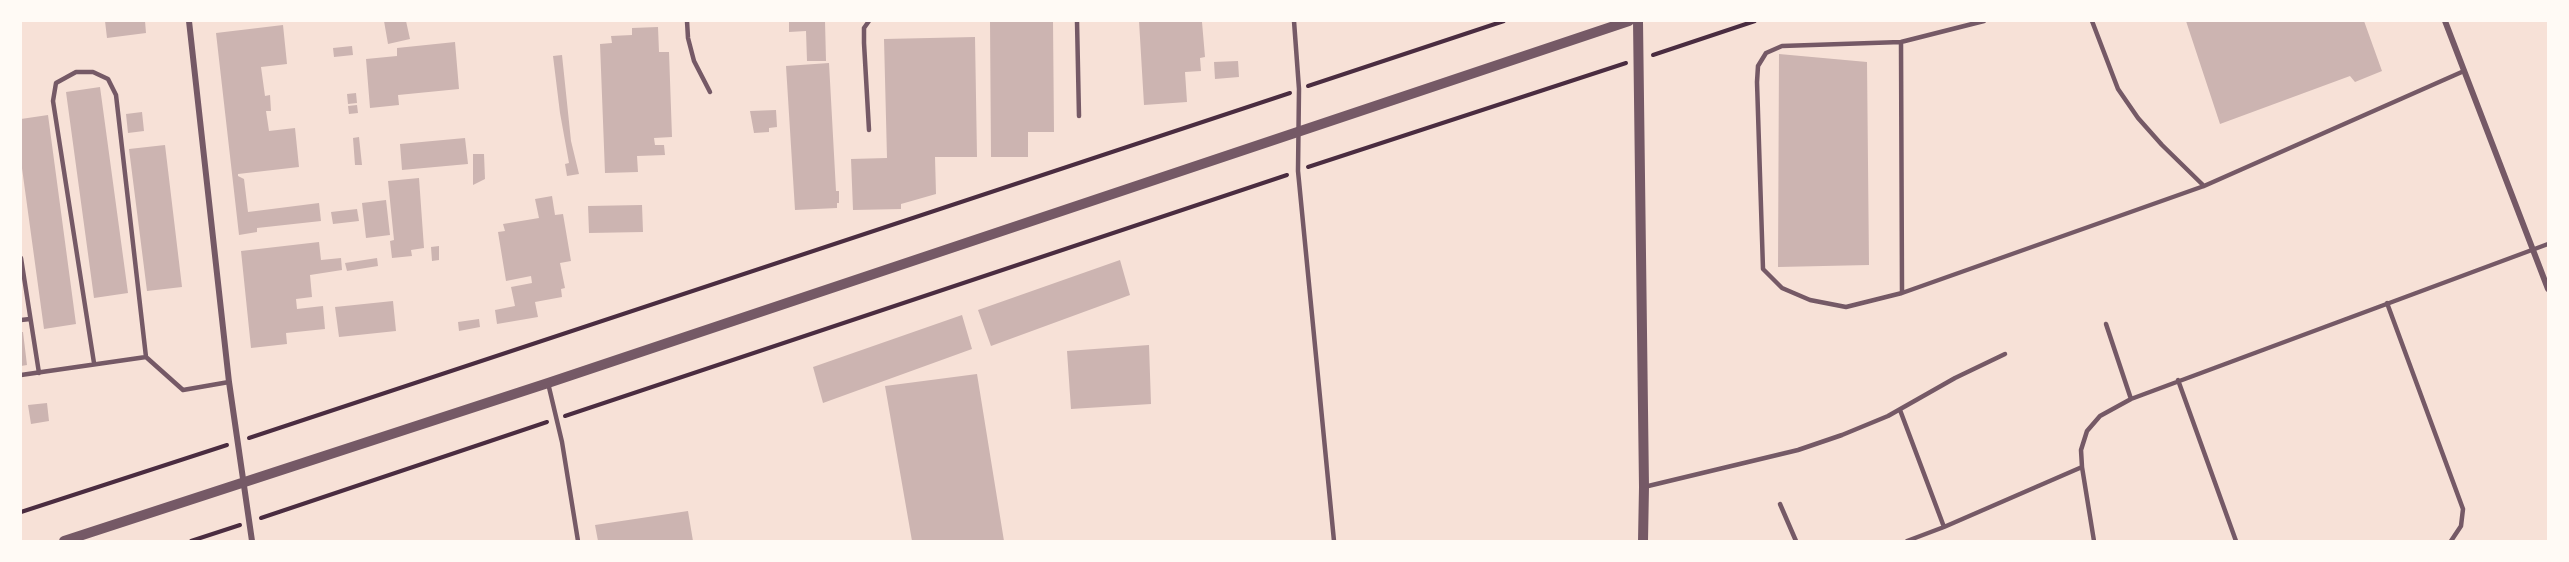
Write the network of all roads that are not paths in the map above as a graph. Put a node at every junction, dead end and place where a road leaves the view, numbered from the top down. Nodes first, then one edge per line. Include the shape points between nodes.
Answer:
1 (189, 21) edge
2 (687, 21) edge
3 (869, 21) edge
4 (1077, 21) edge
5 (1294, 21) edge
6 (1629, 21) edge
7 (1638, 21) edge
8 (1984, 21) edge
9 (2092, 21) edge
10 (2445, 21) edge
11 (1901, 42) junction
12 (2464, 71) junction
13 (710, 92) dead end
14 (1079, 116) dead end
15 (869, 130) dead end
16 (1299, 132) junction
17 (2204, 186) junction
18 (2548, 244) edge
19 (2533, 250) junction
20 (21, 258) edge
21 (2548, 289) edge
22 (1902, 293) junction
23 (2387, 303) junction
24 (30, 319) junction
25 (21, 320) edge
26 (2106, 324) dead end
27 (2005, 354) dead end
28 (146, 357) junction
29 (94, 363) junction
30 (39, 373) junction
31 (21, 375) edge
32 (2178, 380) junction
33 (229, 382) junction
34 (548, 383) junction
35 (2131, 399) junction
36 (1900, 410) junction
37 (2082, 467) junction
38 (245, 481) junction
39 (1644, 487) junction
40 (1780, 504) dead end
41 (1944, 527) junction
42 (64, 541) edge
43 (252, 541) edge
44 (578, 541) edge
45 (1334, 541) edge
46 (1643, 541) edge
47 (1796, 541) edge
48 (1906, 541) edge
49 (2094, 541) edge
50 (2236, 541) edge
51 (2451, 541) edge

1 - 33 street
2 - 13 lane via 694,62
3 - 15 lane via 864,28
4 - 14 lane
5 - 16 lane
6 - 16 street
7 - 39 street
8 - 11 lane
9 - 17 lane via 2118,89 2162,145
10 - 12 street
11 - 22 lane
11 - 22 lane via 1782,46 1766,53 1758,66 1757,82 1763,269 1782,288 1810,300 1846,307
12 - 17 lane
12 - 19 street
16 - 34 street
16 - 45 lane via 1298,171
17 - 22 lane
18 - 19 lane
19 - 21 street
19 - 23 lane
20 - 24 lane
23 - 32 lane
23 - 51 lane via 2463,509 2461,526
24 - 25 lane
24 - 30 lane
26 - 35 lane
27 - 36 lane
28 - 29 lane
28 - 29 lane via 116,95 108,79 93,72 76,72 56,83 53,101
28 - 33 lane via 183,390
29 - 30 lane
30 - 31 lane
32 - 35 lane
32 - 50 lane
33 - 38 street
34 - 38 street
34 - 44 lane
35 - 37 lane via 2100,416 2087,431 2080,450
36 - 39 lane via 1798,450
36 - 41 lane
37 - 41 lane
37 - 49 lane
38 - 42 street
38 - 43 street
39 - 46 street
40 - 47 lane
41 - 48 lane

